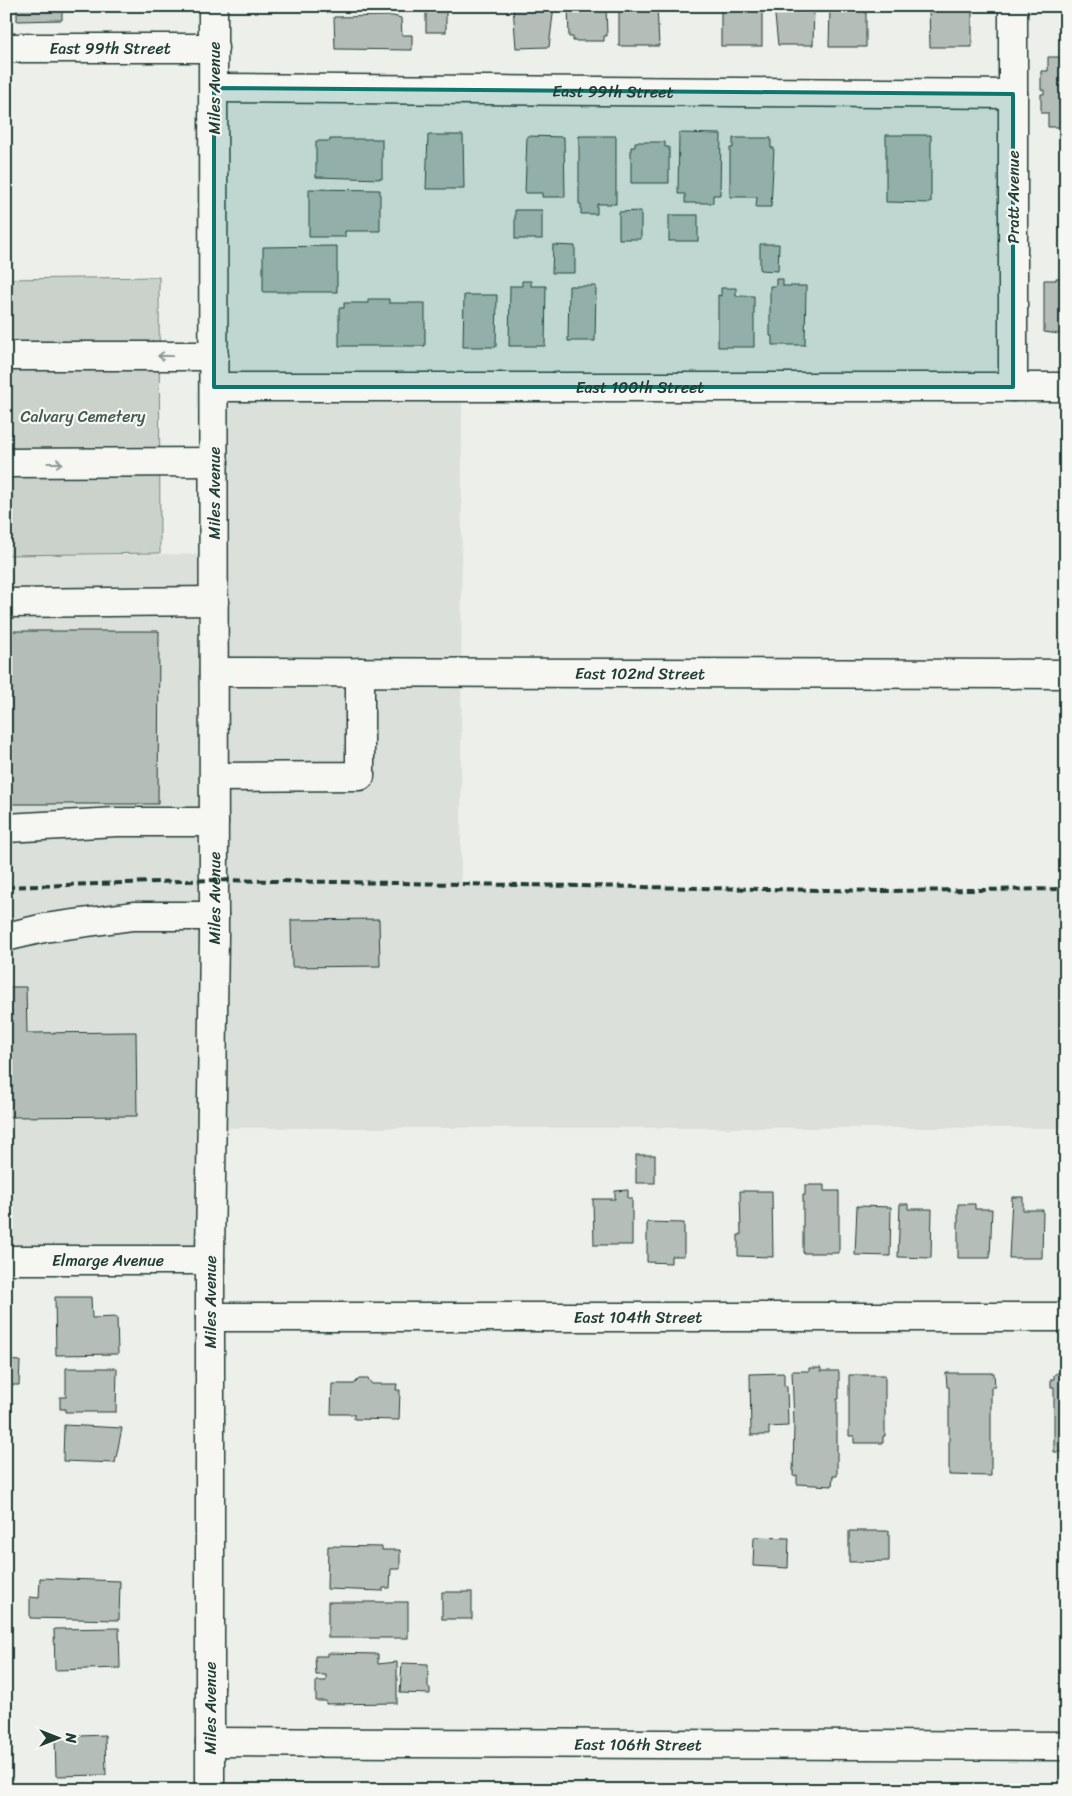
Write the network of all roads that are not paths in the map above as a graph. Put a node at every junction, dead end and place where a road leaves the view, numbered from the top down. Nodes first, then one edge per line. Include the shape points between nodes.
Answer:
1 (214, 6) edge
2 (1012, 6) edge
3 (6, 48) edge
4 (214, 48) junction
5 (214, 88) junction
6 (1012, 94) junction
7 (6, 356) edge
8 (214, 356) junction
9 (214, 387) junction
10 (1012, 387) junction
11 (1066, 387) edge
12 (214, 462) junction
13 (6, 463) edge
14 (214, 601) junction
15 (6, 603) edge
16 (214, 672) junction
17 (360, 672) junction
18 (1066, 674) edge
19 (214, 777) junction
20 (214, 822) junction
21 (6, 828) edge
22 (214, 916) junction
23 (6, 937) edge
24 (6, 1260) edge
25 (210, 1260) junction
26 (210, 1317) junction
27 (1066, 1317) edge
28 (210, 1742) junction
29 (1066, 1746) edge
30 (210, 1790) edge

1 - 4 street, Miles Avenue
2 - 6 street, Pratt Avenue
3 - 4 street, East 99th Street
4 - 5 street, Miles Avenue
5 - 6 street, East 99th Street
5 - 8 street, Miles Avenue
6 - 10 street, Pratt Avenue
8 -> 7 street
8 - 9 street, Miles Avenue
9 - 10 street, East 100th Street
9 - 12 street, Miles Avenue
10 - 11 street, East 100th Street
13 -> 12 street
12 - 14 street, Miles Avenue
14 - 15 street
14 - 16 street, Miles Avenue
16 - 17 street, East 102nd Street
16 - 19 street, Miles Avenue
17 - 18 street, East 102nd Street
17 - 19 street via 360,776
19 - 20 street, Miles Avenue
20 - 21 street via 117,822
20 - 22 street, Miles Avenue
22 - 23 street via 133,916 44,928
22 - 25 street, Miles Avenue
24 - 25 street, Elmarge Avenue
25 - 26 street, Miles Avenue
26 - 27 street, East 104th Street
26 - 28 street, Miles Avenue
28 - 29 street, East 106th Street
28 - 30 street, Miles Avenue

